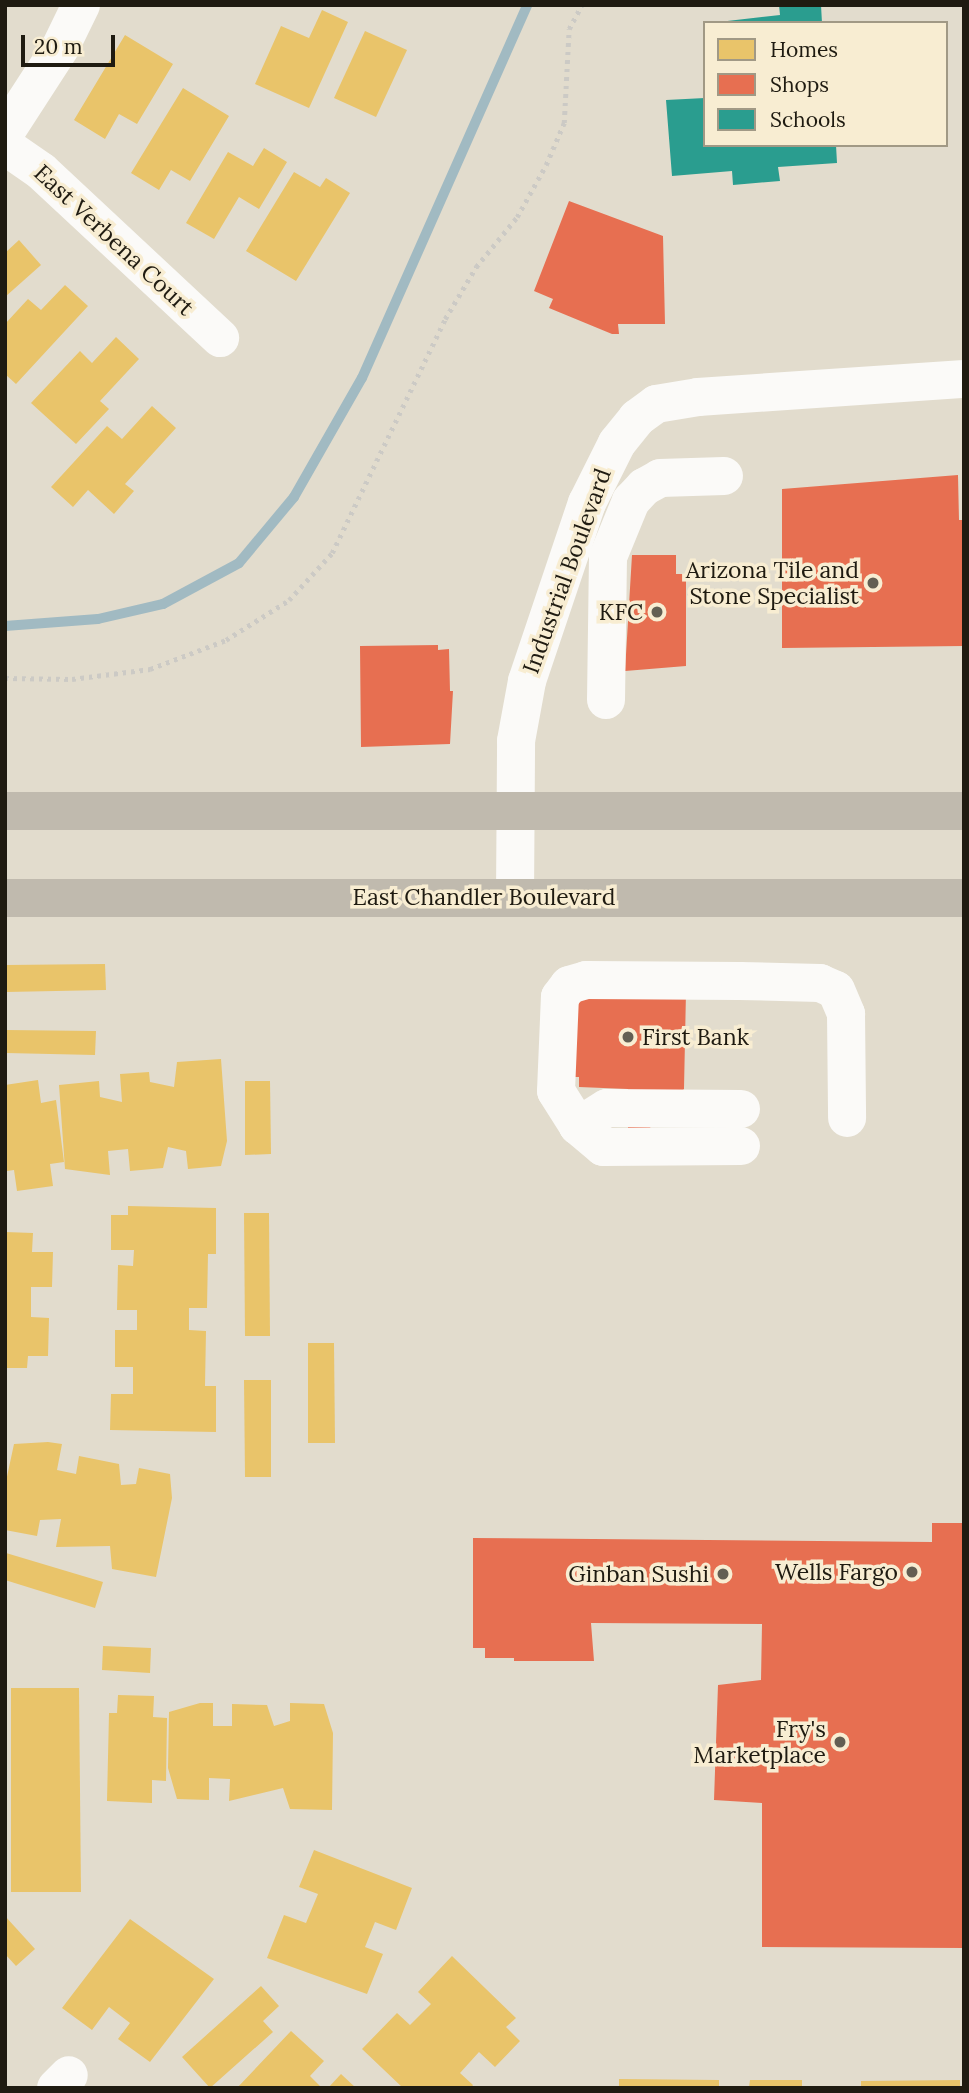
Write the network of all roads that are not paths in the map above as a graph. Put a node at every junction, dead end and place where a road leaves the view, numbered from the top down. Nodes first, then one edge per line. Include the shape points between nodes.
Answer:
1 (81, 5) edge
2 (5, 133) edge
3 (5, 146) edge
4 (220, 338) dead end
5 (964, 379) edge
6 (724, 476) dead end
7 (606, 700) dead end
8 (516, 810) junction
9 (5, 811) edge
10 (964, 811) edge
11 (515, 897) junction
12 (5, 898) edge
13 (964, 898) edge
14 (847, 1118) dead end
15 (741, 1128) dead end

1 - 2 street via 60,48
3 - 4 street, East Verbena Court via 41,171
5 - 8 street, Industrial Boulevard via 698,397 656,404 636,418 617,443 587,503 527,681 516,741
6 - 7 street via 660,478 631,502 608,557
8 - 9 main road
8 - 10 main road
8 - 11 street, Industrial Boulevard
11 - 12 main road, East Chandler Boulevard
11 - 13 main road, East Chandler Boulevard
14 - 15 street via 846,1014 836,990 820,983 586,980 569,985 560,997 556,1091 578,1126 607,1108

